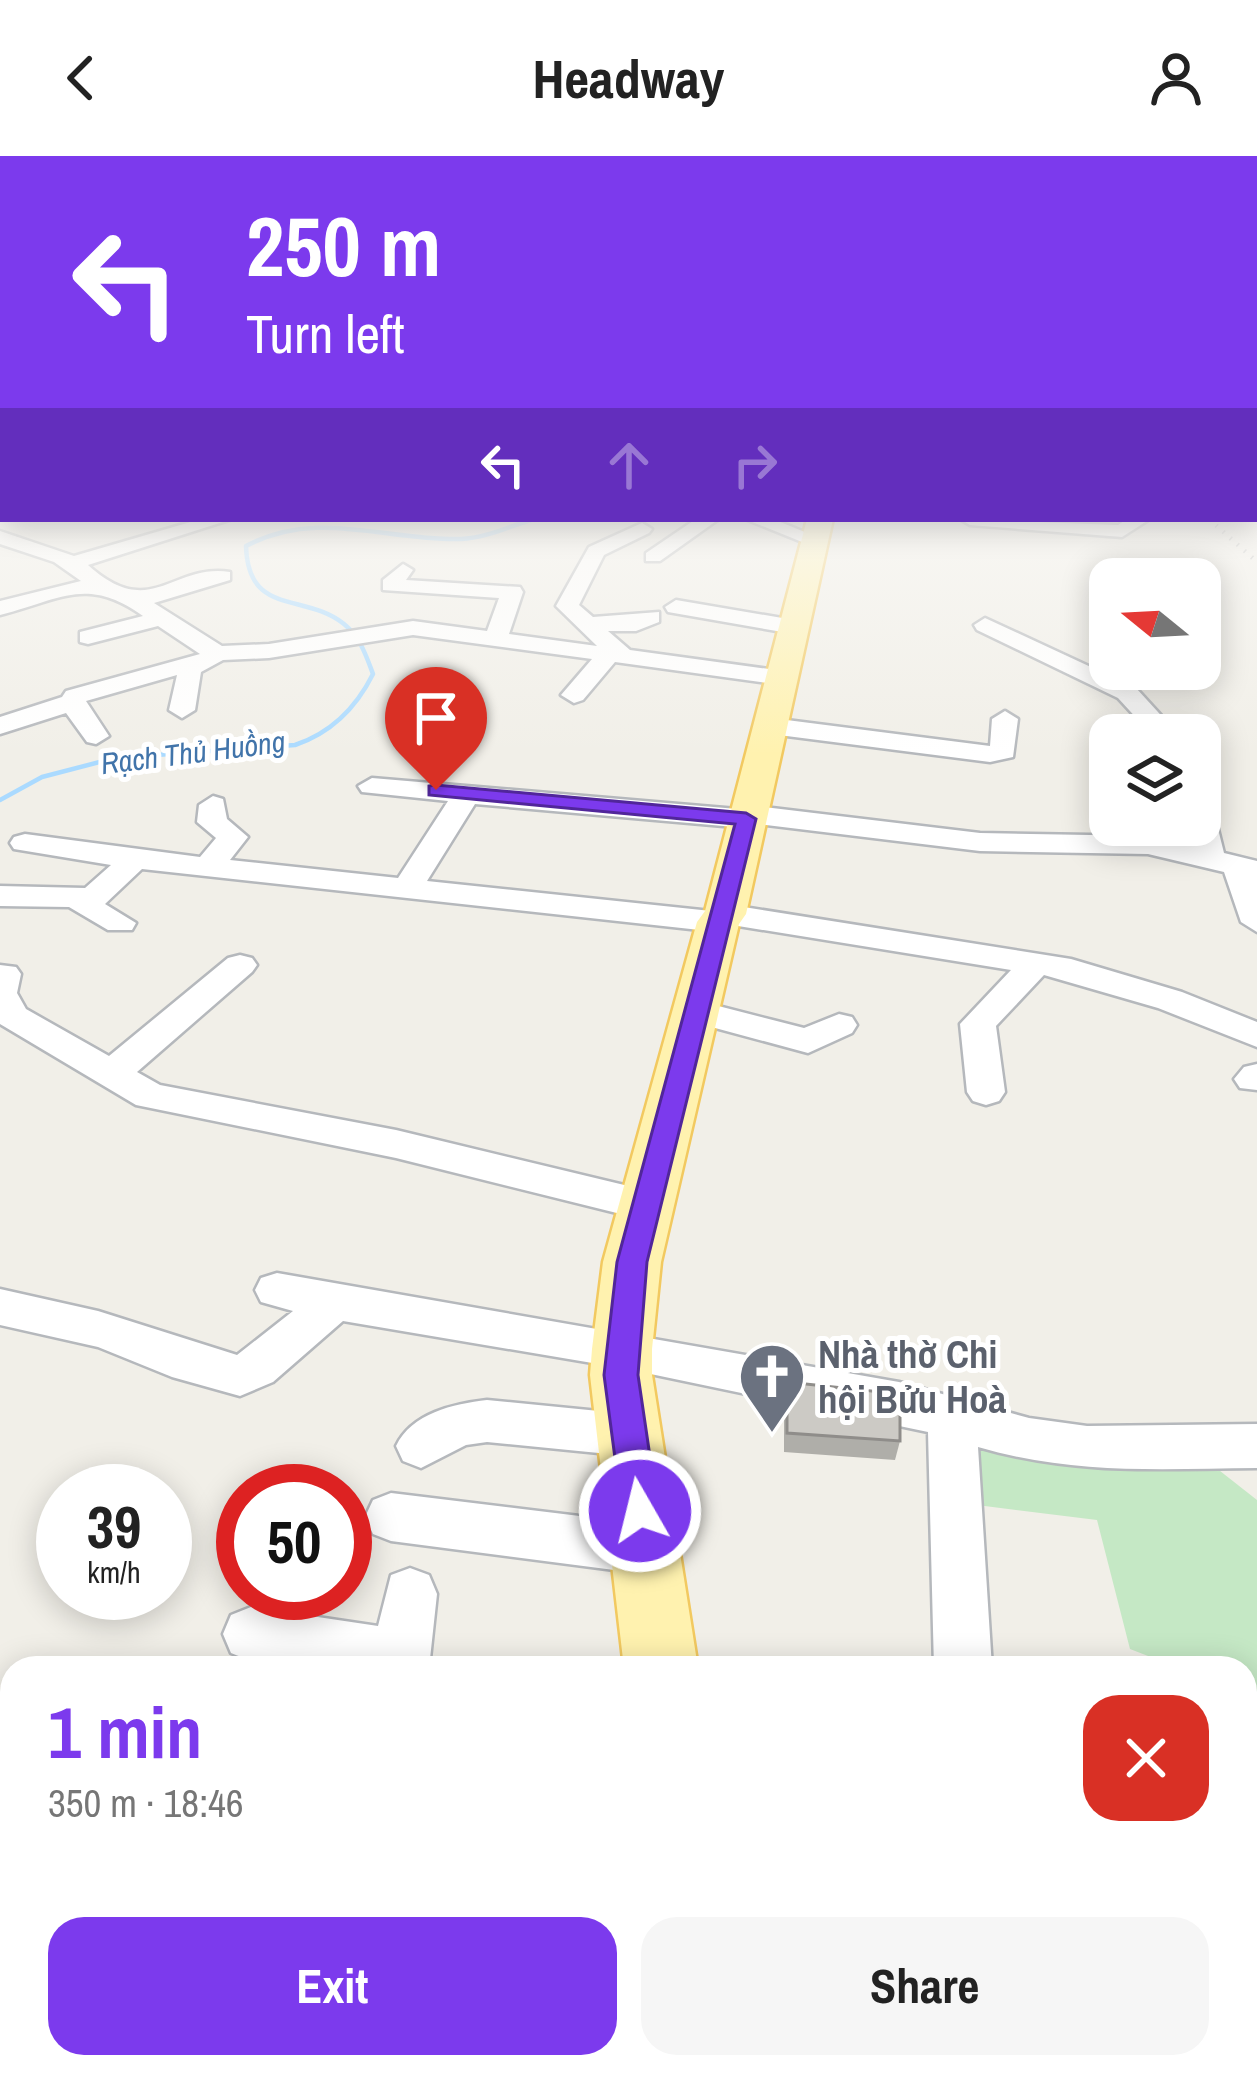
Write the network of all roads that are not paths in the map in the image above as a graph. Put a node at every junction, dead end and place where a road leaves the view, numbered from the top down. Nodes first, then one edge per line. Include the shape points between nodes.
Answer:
1 (87, 575) edge
2 (399, 575) edge
3 (584, 575) edge
4 (806, 575) edge
5 (224, 576) dead end
6 (437, 580) junction
7 (95, 584) junction
8 (137, 601) junction
9 (676, 607) dead end
10 (0, 608) edge
11 (651, 617) dead end
12 (163, 618) junction
13 (589, 624) junction
14 (986, 625) dead end
15 (794, 627) junction
16 (412, 628) junction
17 (497, 636) junction
18 (88, 637) dead end
19 (615, 654) junction
20 (209, 657) junction
21 (574, 695) dead end
22 (73, 702) junction
23 (777, 702) junction
24 (182, 710) dead end
25 (1146, 714) edge
26 (1005, 719) dead end
27 (0, 726) edge
28 (96, 736) dead end
29 (371, 786) dead end
30 (468, 793) junction
31 (213, 805) dead end
32 (747, 817) junction
33 (25, 843) dead end
34 (134, 859) junction
35 (1235, 864) edge
36 (208, 867) junction
37 (407, 888) junction
38 (0, 896) edge
39 (93, 898) junction
40 (722, 918) junction
41 (1257, 922) edge
42 (120, 923) dead end
43 (1035, 964) junction
44 (240, 965) dead end
45 (4, 974) dead end
46 (694, 1011) junction
47 (839, 1024) dead end
48 (1257, 1035) edge
49 (112, 1073) junction
50 (986, 1092) dead end
51 (644, 1205) junction
52 (277, 1290) dead end
53 (334, 1302) junction
54 (0, 1307) edge
55 (622, 1349) junction
56 (952, 1415) junction
57 (629, 1436) junction
58 (422, 1446) dead end
59 (1257, 1447) edge
60 (391, 1516) dead end
61 (645, 1549) junction
62 (410, 1594) dead end
63 (251, 1634) dead end
64 (365, 1656) edge
65 (402, 1656) edge
66 (660, 1656) edge
67 (962, 1656) edge

1 - 7 street
2 - 6 street via 392,585
3 - 13 street via 568,606
4 - 15 main road
5 - 8 street
6 - 16 street
6 - 17 street via 512,592
7 - 8 street
7 - 10 street
8 - 12 street
9 - 15 street
11 - 13 street
12 - 18 street
12 - 20 street
13 - 19 street
14 - 25 street via 1127,693
15 - 23 main road
16 - 17 street
16 - 20 street
17 - 19 street
19 - 21 street
19 - 23 street
20 - 22 street via 82,692
20 - 24 street via 190,669
22 - 27 street
22 - 28 street
23 - 26 street via 990,754 1003,751
23 - 32 main road
29 - 30 street
30 - 32 street
30 - 37 street
31 - 36 street via 212,822 233,837
32 - 35 street via 980,842 1124,843
32 - 40 main road
33 - 34 street
34 - 36 street
34 - 39 street
35 - 41 street
36 - 37 street
37 - 40 street
38 - 39 street
39 - 42 street via 85,907
40 - 43 street
40 - 46 main road
43 - 48 street via 1095,975
43 - 50 street via 978,1024
44 - 49 street
45 - 49 street via 1,993 12,1016
46 - 47 street via 808,1041
46 - 51 main road
49 - 51 street via 150,1096 396,1144
51 - 55 main road
52 - 53 street
53 - 54 street via 240,1376
53 - 55 street
55 - 56 street
55 - 57 main road
56 - 59 street via 1029,1440 1087,1448
56 - 67 street
57 - 58 street via 487,1420 457,1425
57 - 61 main road
60 - 61 street
61 - 66 main road
62 - 65 street
63 - 64 street

